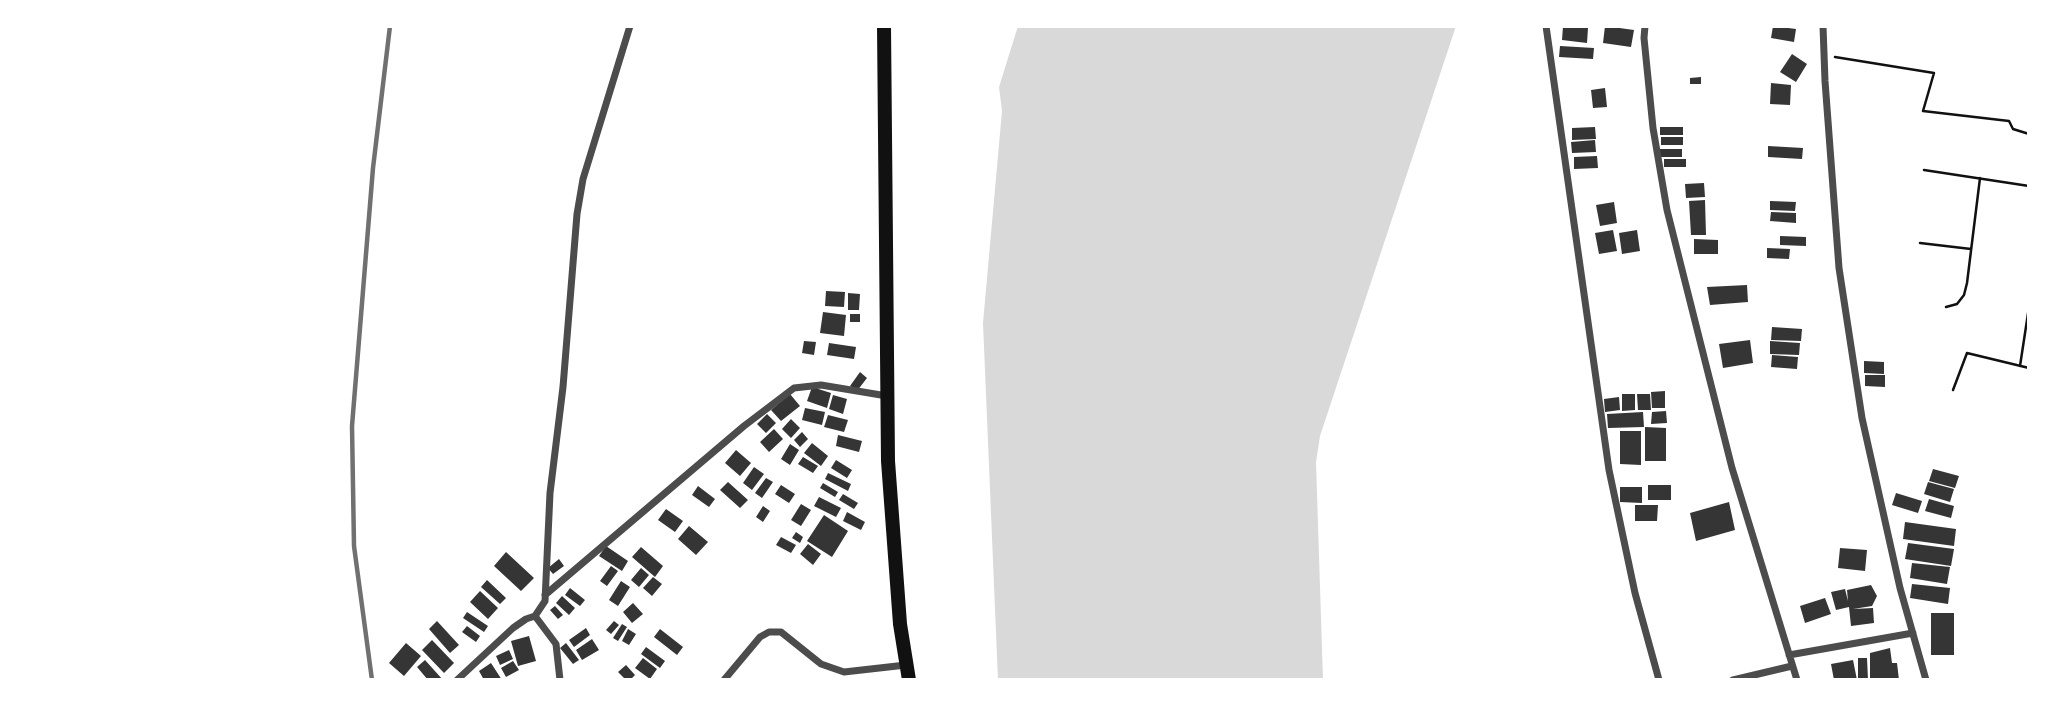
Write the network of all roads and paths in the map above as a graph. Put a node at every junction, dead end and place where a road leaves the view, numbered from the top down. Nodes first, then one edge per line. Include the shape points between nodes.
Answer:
1 (630, 26) edge
2 (884, 26) edge
3 (1546, 26) edge
4 (1645, 26) edge
5 (1823, 26) edge
6 (1824, 55) junction
7 (2029, 134) edge
8 (1924, 170) dead end
9 (1980, 178) junction
10 (2029, 186) edge
11 (1920, 243) dead end
12 (1972, 249) junction
13 (1946, 307) dead end
14 (2029, 307) edge
15 (2020, 366) junction
16 (2029, 368) edge
17 (1953, 390) dead end
18 (887, 396) junction
19 (545, 595) junction
20 (536, 616) junction
21 (1913, 633) junction
22 (1789, 655) junction
23 (1792, 666) junction
24 (907, 672) edge
25 (457, 680) edge
26 (560, 680) edge
27 (724, 680) edge
28 (1660, 680) edge
29 (1733, 680) edge
30 (1797, 680) edge
31 (1926, 680) edge

1 - 19 street via 583,179 577,214 550,493
2 - 18 highway
3 - 28 street via 1609,470 1634,593
4 - 22 street via 1653,128 1667,210 1732,468
5 - 6 street
6 - 7 path via 1934,73 1923,111 2009,121 2014,129
6 - 21 street via 1839,268 1862,418
8 - 9 path
9 - 10 path
9 - 12 path
11 - 12 path
12 - 13 path via 1964,295 1957,304
14 - 15 path
15 - 16 path
15 - 17 path via 1967,353
18 - 19 street via 821,385 793,388
18 - 24 highway via 896,579
19 - 20 street
20 - 25 street via 513,628
20 - 26 street via 556,643
21 - 22 street
21 - 31 street
22 - 23 street
23 - 29 street
23 - 30 street
24 - 27 street via 844,672 821,664 781,632 769,632

